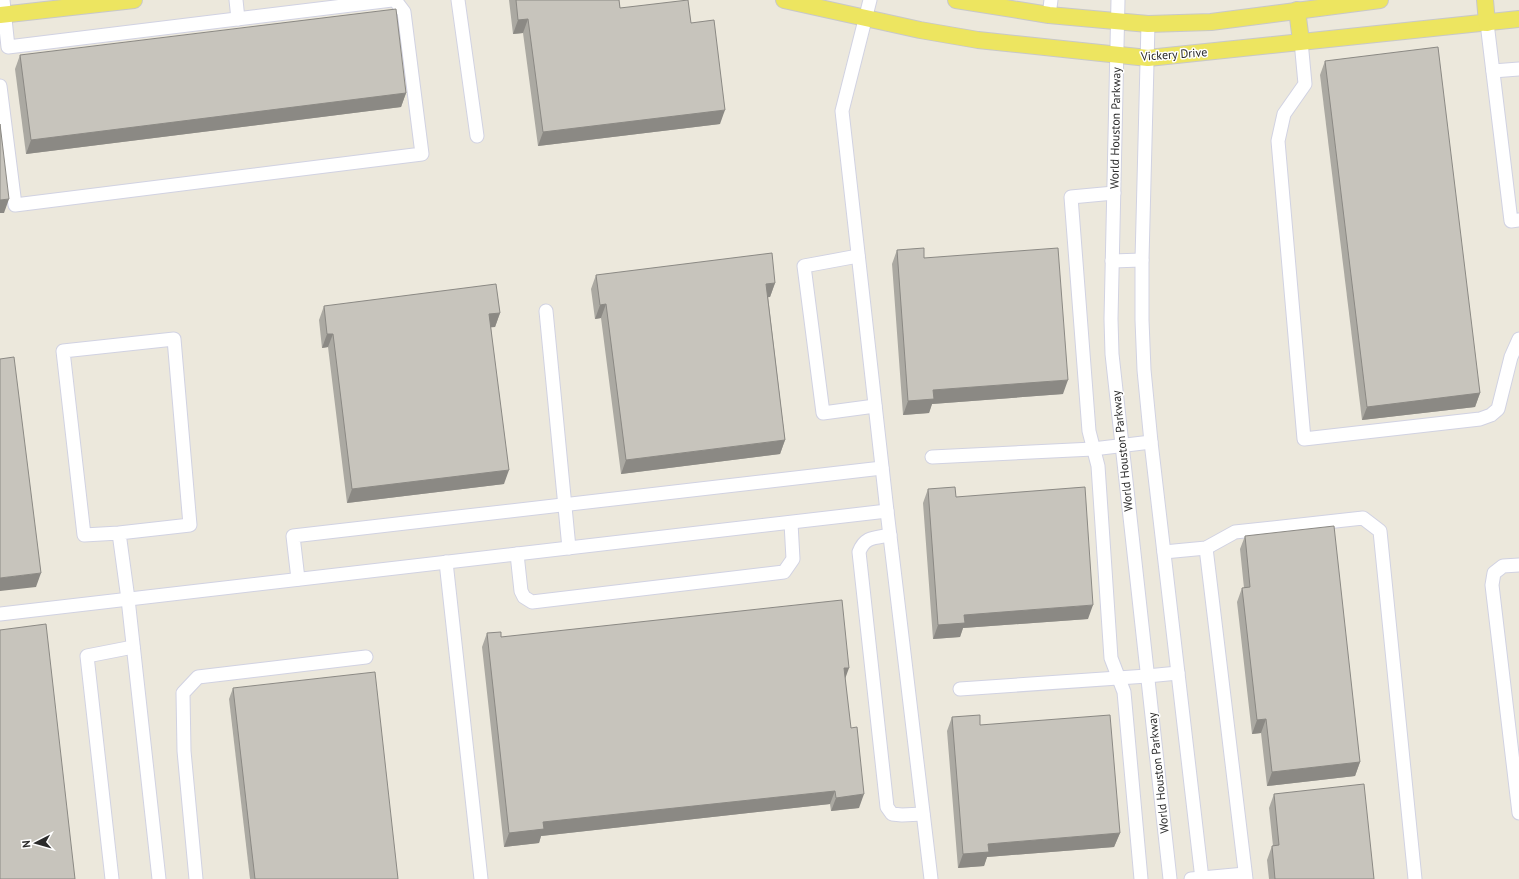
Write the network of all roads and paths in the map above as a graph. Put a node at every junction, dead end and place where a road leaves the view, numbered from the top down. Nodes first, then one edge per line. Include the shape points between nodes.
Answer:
1 (134, 0) edge
2 (236, 0) edge
3 (394, 0) edge
4 (458, 0) edge
5 (784, 0) edge
6 (870, 0) edge
7 (956, 0) edge
8 (1118, 0) edge
9 (1380, 0) edge
10 (1485, 0) edge
11 (1296, 5) edge
12 (1050, 7) edge
13 (2, 10) edge
14 (866, 17) junction
15 (238, 19) junction
16 (1519, 20) edge
17 (1118, 22) junction
18 (1487, 23) junction
19 (1148, 24) junction
20 (1301, 42) junction
21 (4, 51) edge
22 (1117, 56) junction
23 (1148, 58) junction
24 (1519, 69) edge
25 (1493, 71) junction
26 (0, 86) edge
27 (476, 136) dead end
28 (1114, 193) junction
29 (1519, 220) edge
30 (858, 256) junction
31 (1112, 260) junction
32 (1142, 260) junction
33 (546, 311) dead end
34 (1519, 339) edge
35 (875, 406) junction
36 (1151, 442) junction
37 (1121, 446) junction
38 (1094, 449) junction
39 (932, 457) dead end
40 (882, 468) junction
41 (564, 505) junction
42 (887, 511) junction
43 (791, 523) junction
44 (119, 533) junction
45 (890, 535) junction
46 (569, 548) junction
47 (1206, 548) junction
48 (1164, 552) junction
49 (517, 554) junction
50 (446, 562) junction
51 (1519, 565) edge
52 (298, 579) junction
53 (128, 599) junction
54 (0, 614) edge
55 (133, 647) junction
56 (366, 657) dead end
57 (1178, 673) junction
58 (1147, 676) junction
59 (1119, 678) junction
60 (960, 689) dead end
61 (1519, 813) edge
62 (924, 814) junction
63 (1246, 876) edge
64 (1199, 878) edge
65 (112, 879) edge
66 (159, 879) edge
67 (196, 879) edge
68 (481, 879) edge
69 (931, 879) edge
70 (1141, 879) edge
71 (1170, 879) edge
72 (1416, 879) edge

1 - 13 main road
2 - 15 street
3 - 15 street
3 - 26 street via 404,12 422,154 15,205
4 - 27 street
5 - 14 main road, Vickery Drive
6 - 14 street
7 - 12 main road
8 - 17 street, World Houston Parkway
9 - 11 main road
10 - 18 main road
11 - 19 main road via 1211,22
11 - 20 main road
12 - 17 main road
13 - 21 street
14 - 22 main road, Vickery Drive via 978,40
14 - 30 street via 842,111
15 - 21 street
16 - 18 main road, Vickery Drive
17 - 19 main road
17 - 22 street, World Houston Parkway
18 - 20 main road, Vickery Drive
18 - 25 street
19 - 23 street
20 - 23 main road, Vickery Drive
20 - 34 street via 1305,84 1284,114 1278,141 1304,439 1480,419 1491,415 1498,409 1511,357
22 - 23 main road, Vickery Drive
22 - 28 street, World Houston Parkway
23 - 32 street
24 - 25 street
25 - 29 street via 1511,221
28 - 31 street, World Houston Parkway
28 - 38 street via 1071,197 1089,431
30 - 35 street
30 - 35 street via 804,266 823,413
31 - 32 street
31 - 37 street, World Houston Parkway via 1110,320
32 - 36 street via 1144,370
33 - 41 street
35 - 40 street
36 - 37 street
36 - 48 street
37 - 38 street
37 - 58 street, World Houston Parkway
38 - 39 street
38 - 59 street via 1098,466 1112,658
40 - 41 street
40 - 42 street
41 - 46 street
41 - 52 street via 293,536
42 - 43 street
42 - 45 street
43 - 46 street
43 - 49 street via 793,559 784,572 532,602 524,597 521,591
44 - 44 street via 84,535 63,351 174,339 190,525
44 - 53 street
45 - 62 street
45 - 62 street via 870,539 862,544 859,552 887,807 892,814
46 - 49 street
47 - 48 street
47 - 63 street
47 - 72 street via 1235,532 1363,518 1380,530
48 - 57 street
49 - 50 street
50 - 52 street
50 - 68 street
51 - 61 street via 1503,566 1494,573 1492,585
52 - 53 street
53 - 54 street
53 - 55 street
55 - 65 street via 87,656
55 - 66 street
56 - 67 street via 198,677 183,693 184,751
57 - 58 street
57 - 64 street
58 - 59 street
58 - 71 street, World Houston Parkway
59 - 60 street
59 - 70 street via 1124,692
62 - 69 street
63 - 64 street

